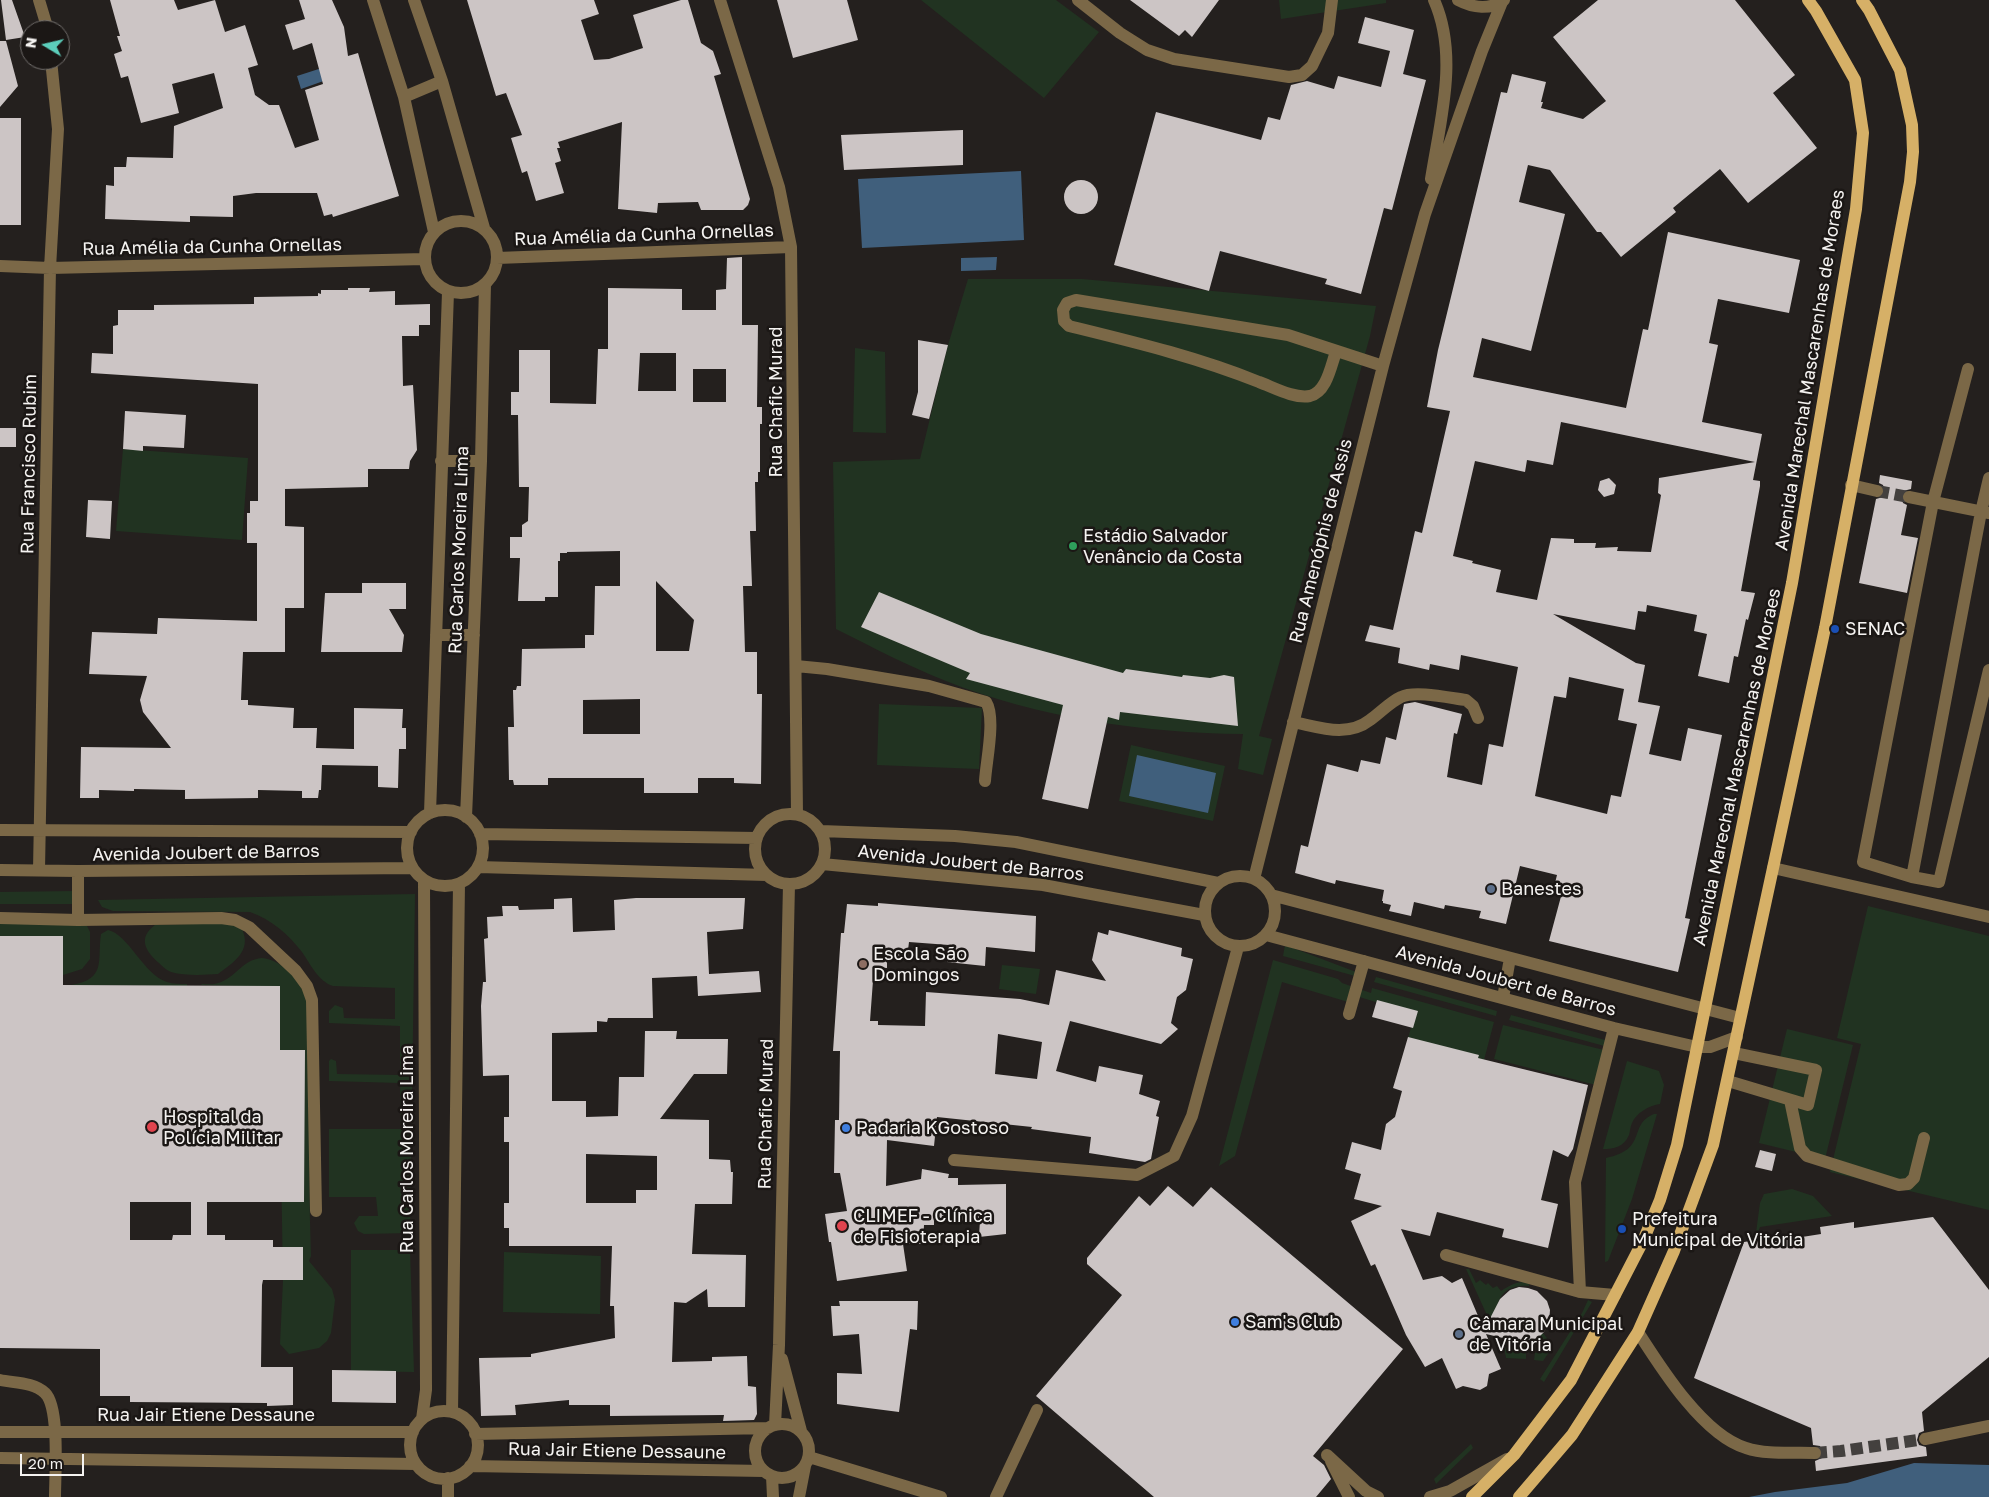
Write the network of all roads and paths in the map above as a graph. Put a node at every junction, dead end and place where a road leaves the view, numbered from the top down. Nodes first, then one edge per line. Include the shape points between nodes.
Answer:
1 (39, 0) edge
2 (373, 0) edge
3 (414, 0) edge
4 (720, 0) edge
5 (1078, 0) edge
6 (1332, 0) edge
7 (1434, 0) edge
8 (1458, 0) edge
9 (1808, 0) edge
10 (1862, 0) edge
11 (1503, 1) edge
12 (45, 20) edge
13 (52, 70) edge
14 (442, 81) junction
15 (404, 97) junction
16 (1425, 214) junction
17 (484, 228) junction
18 (434, 232) junction
19 (791, 247) junction
20 (497, 258) junction
21 (424, 259) junction
22 (0, 266) edge
23 (50, 268) junction
24 (485, 284) junction
25 (448, 292) junction
26 (1336, 352) junction
27 (1383, 366) junction
28 (1968, 369) dead end
29 (441, 461) junction
30 (481, 461) junction
31 (1989, 478) edge
32 (1851, 485) junction
33 (1877, 491) tunnel mouth
34 (1909, 497) tunnel mouth
35 (1933, 502) junction
36 (1985, 512) edge
37 (474, 635) junction
38 (436, 636) junction
39 (796, 666) junction
40 (1989, 670) edge
41 (1478, 718) dead end
42 (1293, 722) junction
43 (985, 781) dead end
44 (430, 813) junction
45 (797, 814) junction
46 (466, 817) junction
47 (0, 830) edge
48 (41, 830) junction
49 (821, 831) junction
50 (411, 832) junction
51 (480, 834) junction
52 (757, 838) junction
53 (822, 864) junction
54 (412, 868) junction
55 (478, 868) junction
56 (1773, 868) junction
57 (0, 870) edge
58 (39, 870) junction
59 (78, 872) junction
60 (766, 875) junction
61 (1912, 877) junction
62 (1254, 878) junction
63 (424, 880) junction
64 (1218, 883) junction
65 (459, 884) junction
66 (788, 884) junction
67 (1271, 894) junction
68 (1204, 915) junction
69 (1989, 917) edge
70 (0, 918) edge
71 (78, 920) junction
72 (1266, 935) junction
73 (1238, 947) junction
74 (1510, 958) junction
75 (1364, 961) junction
76 (1503, 998) junction
77 (1705, 1010) junction
78 (1349, 1014) dead end
79 (1740, 1018) junction
80 (1614, 1028) junction
81 (1737, 1037) junction
82 (1697, 1047) junction
83 (1734, 1052) junction
84 (1728, 1082) junction
85 (1790, 1100) junction
86 (1924, 1138) dead end
87 (954, 1160) dead end
88 (316, 1211) dead end
89 (1446, 1255) dead end
90 (1580, 1292) junction
91 (1615, 1295) junction
92 (1638, 1332) junction
93 (779, 1345) junction
94 (0, 1380) edge
95 (1037, 1410) dead end
96 (452, 1412) junction
97 (422, 1419) junction
98 (1989, 1426) edge
99 (771, 1427) junction
100 (801, 1431) junction
101 (0, 1432) edge
102 (55, 1432) junction
103 (413, 1432) junction
104 (476, 1434) junction
105 (1925, 1439) tunnel mouth
106 (1815, 1453) tunnel mouth
107 (1514, 1455) junction
108 (0, 1458) edge
109 (56, 1458) junction
110 (807, 1461) junction
111 (416, 1464) junction
112 (470, 1466) junction
113 (768, 1473) junction
114 (448, 1478) junction
115 (1345, 1495) edge
116 (55, 1497) edge
117 (448, 1497) edge
118 (773, 1497) edge
119 (799, 1497) edge
120 (941, 1497) edge
121 (996, 1497) edge
122 (1378, 1497) edge
123 (1430, 1497) edge
124 (1472, 1497) edge
125 (1519, 1497) edge

1 - 12 street
2 - 15 street
3 - 14 street
4 - 19 street, Rua Chafic Murad via 779,187
5 - 6 street via 1120,33 1156,53 1174,59 1289,77 1302,75 1312,66 1328,33
7 - 16 street, Rua Amenóphis de Assis via 1447,51 1445,95
8 - 11 street, Rua Amenóphis de Assis via 1483,8
9 - 77 main road, Avenida Marechal Mascarenhas de Moraes via 1855,80 1863,133 1856,209 1792,583
10 - 32 main road via 1900,70 1912,125 1913,152 1910,182
11 - 16 street, Rua Amenóphis de Assis via 1490,28
13 - 23 street, Rua Francisco Rubim via 58,129
14 - 15 street
14 - 17 street
15 - 18 street
16 - 27 street, Rua Amenóphis de Assis
17 - 18 street via 459,220 446,223
17 - 20 street via 496,246
18 - 21 street via 426,245
19 - 20 street, Rua Amélia da Cunha Ornellas
19 - 39 street, Rua Chafic Murad
20 - 24 street via 494,272
21 - 23 street, Rua Amélia da Cunha Ornellas
21 - 25 street via 428,273
22 - 23 street, Rua Amélia da Cunha Ornellas
23 - 48 street, Rua Francisco Rubim
24 - 25 street via 461,294
24 - 30 street, Rua Carlos Moreira Lima
25 - 29 street, Rua Carlos Moreira Lima
26 - 26 street via 1288,335 1076,300 1067,303 1063,310 1064,321 1069,326 1168,350 1297,395 1311,396 1320,390
26 - 27 street
27 - 42 street, Rua Amenóphis de Assis
28 - 35 street
29 - 30 street
29 - 38 street, Rua Carlos Moreira Lima
30 - 37 street, Rua Carlos Moreira Lima
31 - 36 street
32 - 33 street
32 - 56 main road via 1827,620
34 - 35 street
35 - 36 street
35 - 61 street via 1863,862
36 - 61 street
37 - 38 street
37 - 46 street, Rua Carlos Moreira Lima
38 - 44 street, Rua Carlos Moreira Lima
39 - 43 street via 929,686 986,702 990,719
39 - 45 street, Rua Chafic Murad
40 - 61 street via 1939,882
41 - 42 street via 1466,700 1411,694 1402,696 1355,729 1343,731
42 - 62 street, Rua Amenóphis de Assis
44 - 46 street via 449,811
44 - 50 street
45 - 49 street via 811,820
45 - 52 street via 773,818 763,826
46 - 51 street
47 - 48 street, Avenida Joubert de Barros
48 - 50 street, Avenida Joubert de Barros
48 - 58 street, Rua Francisco Rubim
49 - 53 street via 826,853
49 - 64 street, Avenida Joubert de Barros via 955,836 1016,842
50 - 54 street via 408,856
51 - 52 street
51 - 55 street via 483,845
52 - 60 street via 756,858
53 - 66 street via 814,875 802,882
53 - 68 street, Avenida Joubert de Barros via 1043,885
54 - 59 street, Avenida Joubert de Barros
54 - 63 street
55 - 60 street
55 - 65 street
56 - 69 street
56 - 79 main road
57 - 58 street, Avenida Joubert de Barros
58 - 59 street, Avenida Joubert de Barros
59 - 71 street
60 - 66 street
62 - 64 street via 1229,877
62 - 67 street
63 - 65 street via 441,886
63 - 97 street, Rua Carlos Moreira Lima via 426,1390
64 - 68 street via 1205,903
65 - 96 street
66 - 93 street, Rua Chafic Murad
67 - 72 street via 1275,916
67 - 74 street, Avenida Joubert de Barros
68 - 73 street via 1215,937
70 - 71 street
71 - 88 street via 235,920 249,927 296,971 312,1000
72 - 73 street via 1258,942
72 - 75 street, Avenida Joubert de Barros
73 - 87 street via 1192,1116 1174,1156 1137,1175
74 - 76 street
74 - 77 street, Avenida Joubert de Barros
75 - 76 street, Avenida Joubert de Barros
75 - 78 street
76 - 80 street, Avenida Joubert de Barros
77 - 79 street, Avenida Joubert de Barros
77 - 82 main road, Avenida Marechal Mascarenhas de Moraes
79 - 81 main road
80 - 82 street, Avenida Joubert de Barros
80 - 90 street via 1575,1182
81 - 82 street, Avenida Joubert de Barros via 1710,1048
81 - 83 main road
82 - 91 main road, Avenida Marechal Mascarenhas de Moraes via 1677,1145 1660,1200
83 - 84 main road
83 - 85 street via 1816,1070 1808,1105
84 - 85 street
84 - 92 main road via 1709,1158 1674,1252
85 - 86 street via 1800,1148 1807,1156 1899,1185 1908,1184 1914,1178
89 - 90 street
90 - 91 street
91 - 107 main road, Avenida Marechal Mascarenhas de Moraes via 1571,1380
92 - 106 street via 1660,1367 1696,1412 1727,1439 1759,1451
92 - 125 main road via 1572,1435
93 - 99 street, Rua Chafic Murad
93 - 100 street, Rua Chafic Murad
94 - 102 street via 32,1386 45,1393 51,1404
95 - 121 street
96 - 97 street via 433,1413
96 - 104 street via 469,1423
97 - 103 street
98 - 105 street
99 - 100 street via 784,1424
99 - 104 street, Rua Jair Etiene Dessaune
99 - 113 street via 762,1434 756,1449 756,1456
100 - 110 street via 809,1448
101 - 102 street, Rua Jair Etiene Dessaune
102 - 103 street, Rua Jair Etiene Dessaune
102 - 109 street
103 - 111 street via 410,1445
104 - 112 street via 477,1447
107 - 123 street via 1450,1491
107 - 124 main road, Avenida Marechal Mascarenhas de Moraes
108 - 109 street
109 - 111 street
109 - 116 street
110 - 113 street via 799,1473 790,1477 781,1478
110 - 119 street
110 - 120 street
111 - 114 street via 427,1474
112 - 113 street, Rua Jair Etiene Dessaune
112 - 114 street
113 - 118 street
114 - 117 street
115 - 122 street via 1327,1455 1366,1491

